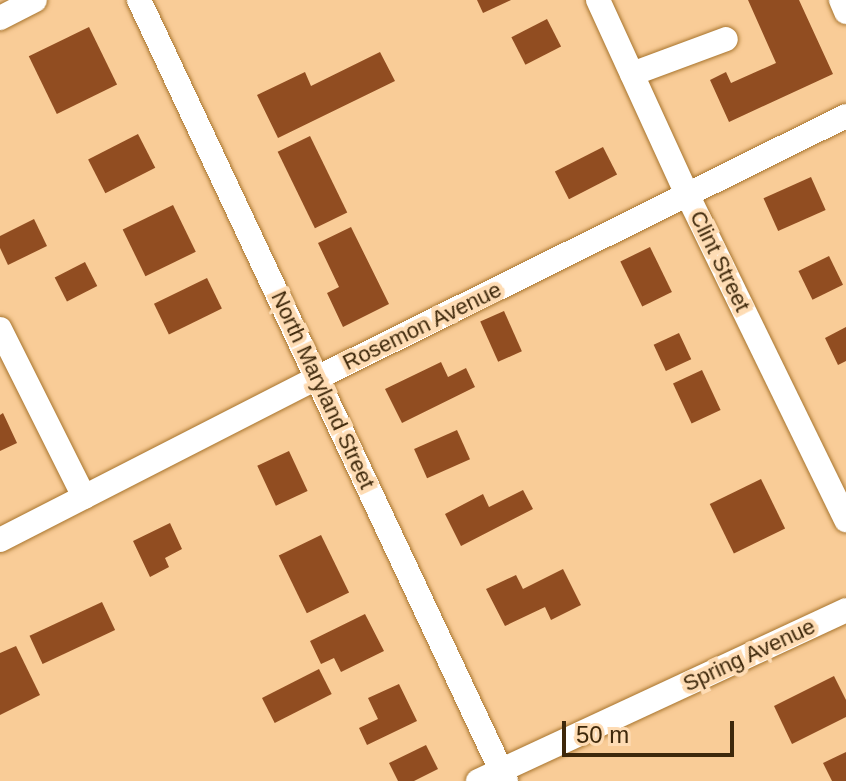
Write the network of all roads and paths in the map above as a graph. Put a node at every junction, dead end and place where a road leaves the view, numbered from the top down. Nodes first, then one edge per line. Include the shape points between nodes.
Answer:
1 (35, 0) edge
2 (139, 0) edge
3 (598, 0) edge
4 (841, 0) edge
5 (846, 12) edge
6 (0, 18) edge
7 (726, 39) dead end
8 (632, 74) junction
9 (846, 116) edge
10 (687, 194) junction
11 (0, 329) edge
12 (317, 378) junction
13 (84, 497) junction
14 (846, 520) edge
15 (0, 540) edge
16 (846, 610) edge
17 (504, 775) edge
18 (478, 781) edge

1 - 6 street
2 - 12 street, North Maryland Street
3 - 8 street, Clint Street
4 - 5 street
7 - 8 street
8 - 10 street, Clint Street
9 - 10 street, Rosemon Avenue
10 - 12 street, Rosemon Avenue
10 - 14 street, Clint Street
11 - 13 street
12 - 13 street, Rosemon Avenue
12 - 17 street, North Maryland Street
13 - 15 street, Rosemon Avenue
16 - 17 street, Spring Avenue
17 - 18 street, Spring Avenue

